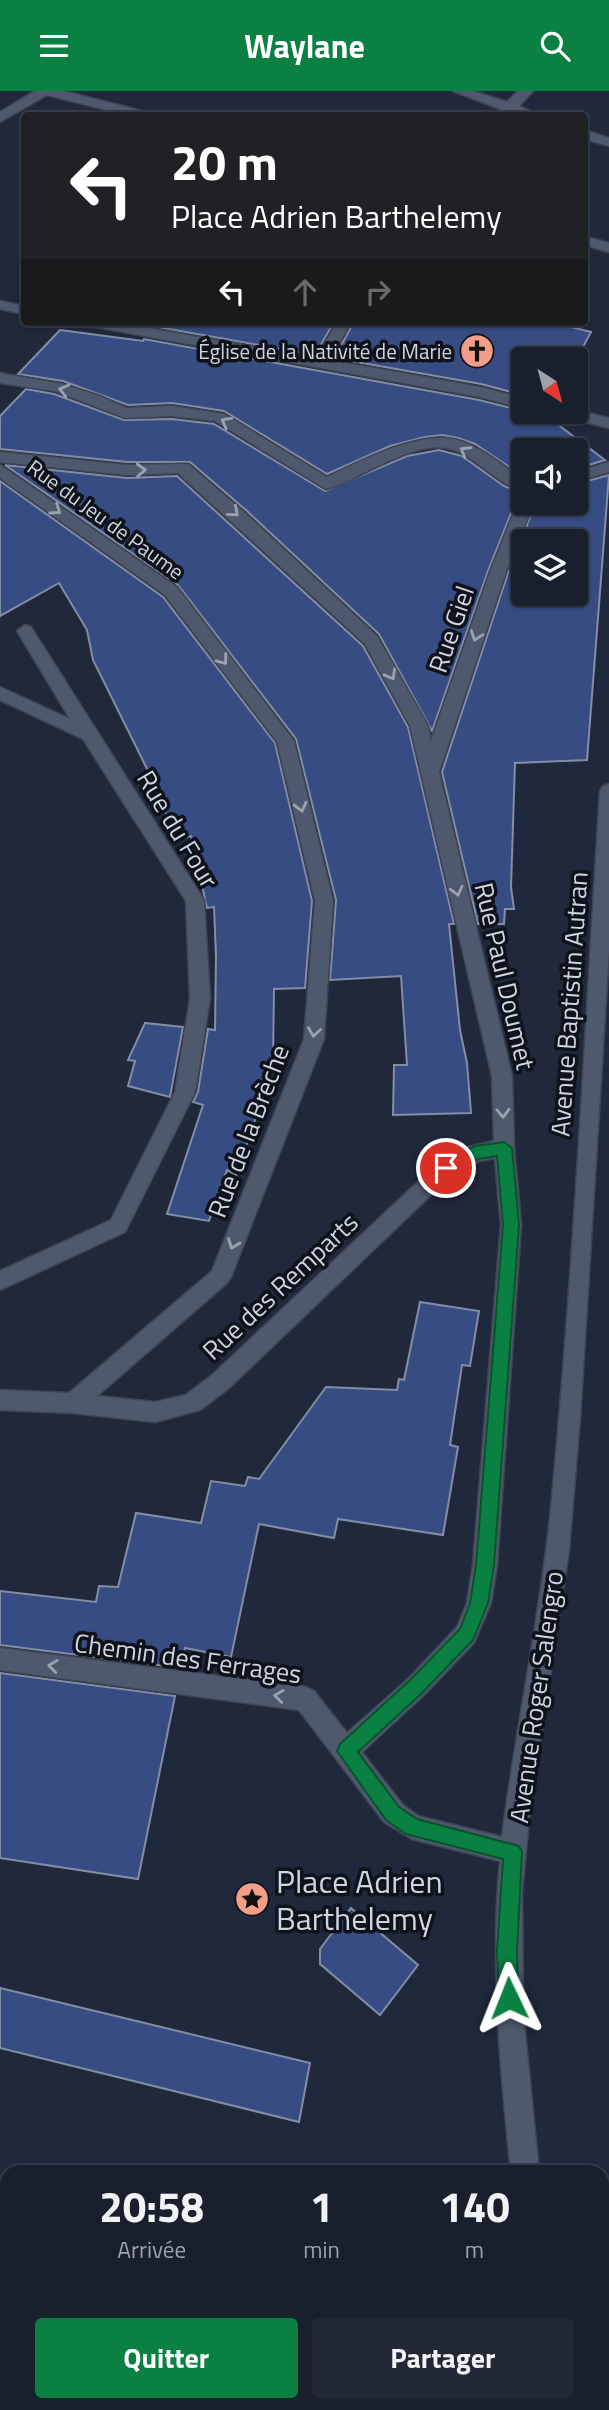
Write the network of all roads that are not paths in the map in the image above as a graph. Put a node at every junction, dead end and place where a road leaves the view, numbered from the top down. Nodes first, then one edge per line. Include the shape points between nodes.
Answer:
1 (46, 91) edge
2 (460, 91) edge
3 (526, 91) edge
4 (129, 112) edge
5 (506, 112) edge
6 (0, 118) edge
7 (588, 135) edge
8 (609, 142) edge
9 (588, 241) edge
10 (609, 248) edge
11 (0, 305) edge
12 (21, 309) edge
13 (111, 326) edge
14 (342, 326) edge
15 (320, 365) junction
16 (0, 378) edge
17 (511, 400) edge
18 (588, 418) edge
19 (609, 423) edge
20 (0, 457) edge
21 (609, 467) edge
22 (0, 470) edge
23 (588, 473) edge
24 (511, 479) edge
25 (521, 515) edge
26 (25, 631) dead end
27 (0, 693) edge
28 (89, 736) junction
29 (285, 741) joint
30 (429, 774) junction
31 (609, 791) edge
32 (504, 1148) junction
33 (581, 1221) joint
34 (0, 1281) edge
35 (0, 1400) edge
36 (73, 1403) junction
37 (0, 1659) edge
38 (346, 1751) junction
39 (513, 1852) junction
40 (524, 2165) edge

1 - 4 street
1 - 6 street
2 - 5 street
3 - 5 street
7 - 8 street
9 - 10 street
11 - 12 street
13 - 15 street
14 - 15 street
15 - 17 street
24 -> 16 street via 454,444 426,445 360,466 326,484 219,417 125,412 57,387
18 - 19 street
20 -> 30 street, Rue Paul Doumet via 127,470 182,468 371,640 419,726
21 - 23 street
22 -> 29 street, Rue du Jeu de Paume via 171,591
25 -> 30 street, Rue Giel
26 - 28 street, Rue du Four
27 - 28 street
28 - 34 street, Rue du Four via 195,900 200,999 185,1092 118,1226
29 -> 36 street, Rue de la Brèche via 324,901 314,1039 220,1277
30 -> 32 street, Rue Paul Doumet via 502,1076
31 - 33 street, Avenue Baptistin Autran
32 - 36 street, Rue des Remparts via 475,1153 446,1168 220,1382 192,1403 155,1412
32 - 38 street, Rue Paul Doumet via 511,1225 479,1603 466,1635
33 - 39 street, Avenue Roger Salengro via 562,1510
35 - 36 street
38 -> 37 street, Chemin des Ferrages via 306,1699
38 - 39 street via 393,1813 412,1828
39 - 40 street, Avenue Roger Salengro via 507,1951 509,2018

